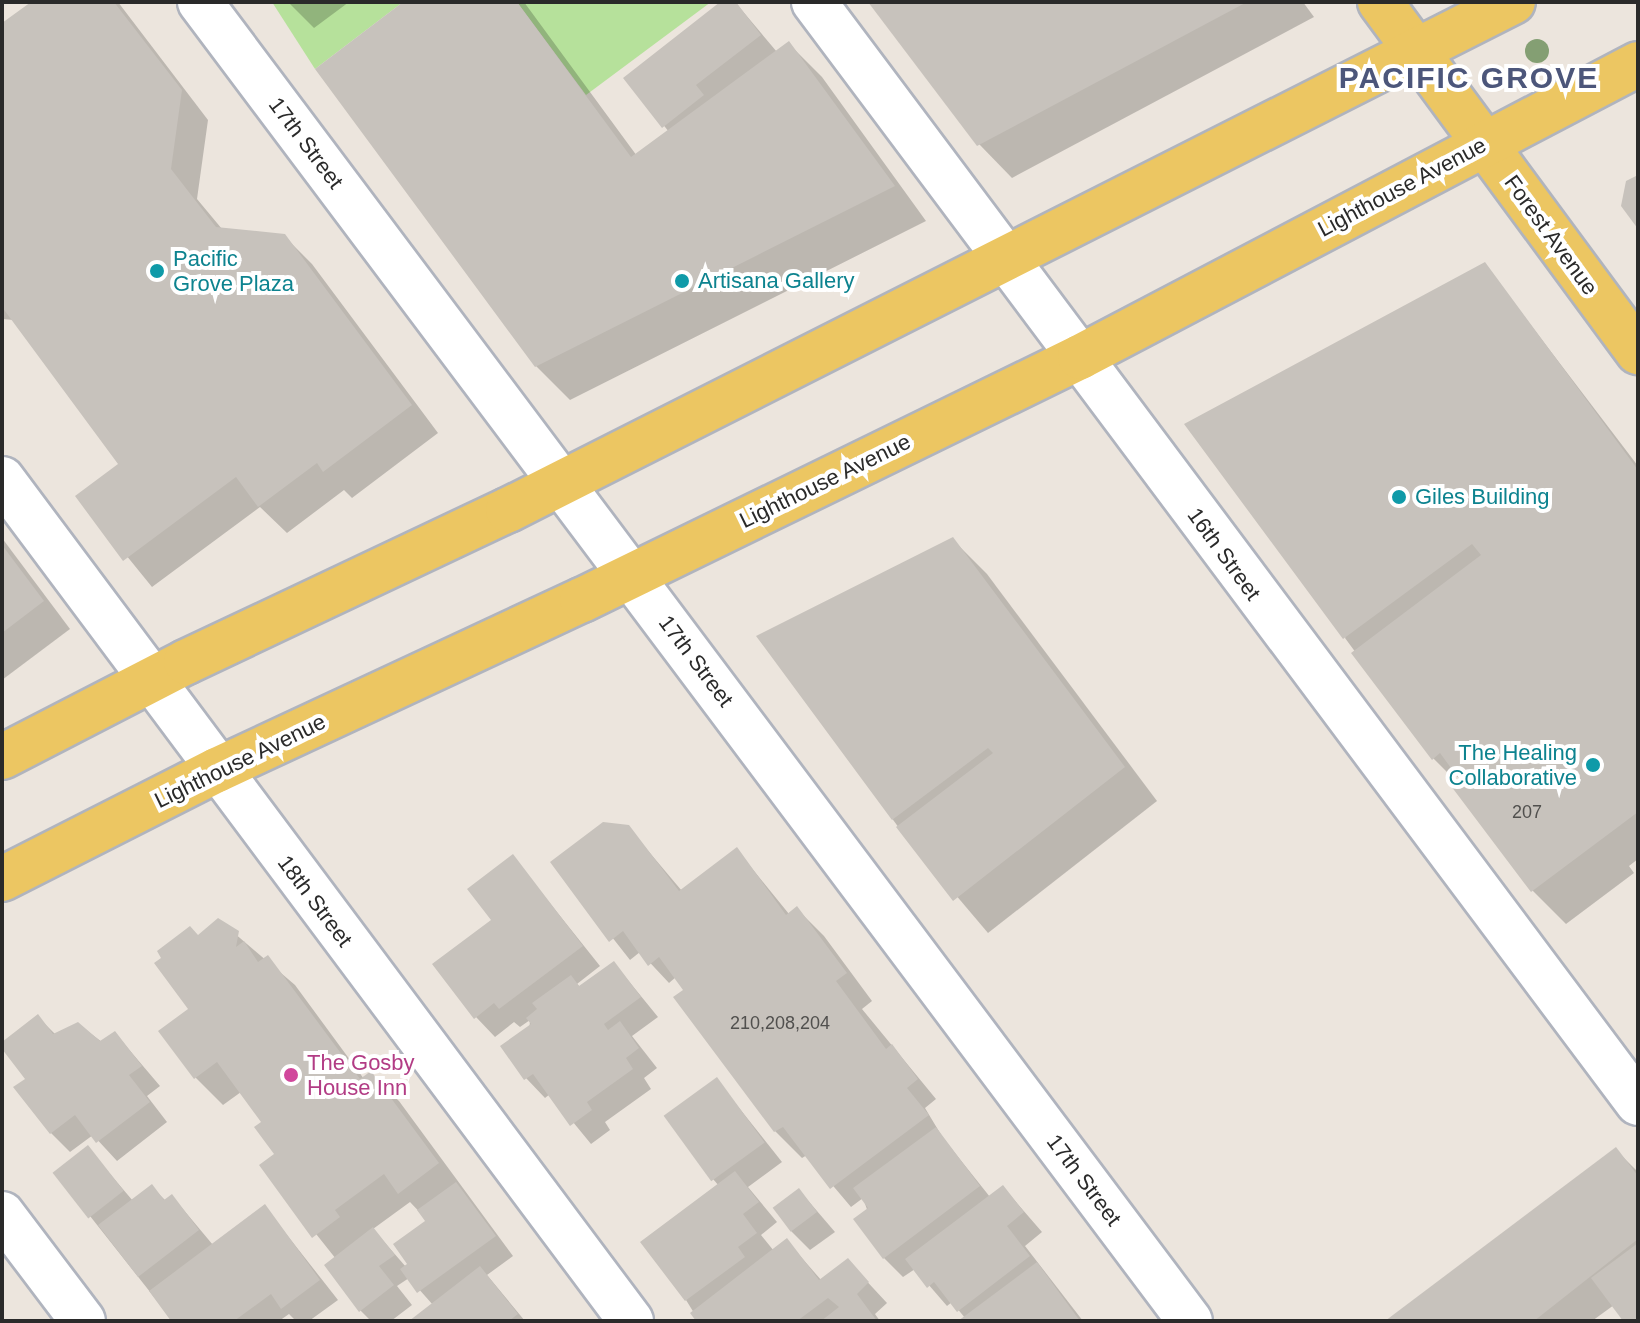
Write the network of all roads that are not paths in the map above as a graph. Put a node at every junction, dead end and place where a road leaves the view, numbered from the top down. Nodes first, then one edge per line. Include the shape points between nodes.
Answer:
1 (200, 2) edge
2 (814, 2) edge
3 (1380, 2) edge
4 (1513, 2) edge
5 (1416, 50) junction
6 (1638, 64) edge
7 (1484, 143) junction
8 (1006, 256) junction
9 (1638, 352) edge
10 (1080, 357) junction
11 (2, 479) edge
12 (562, 482) junction
13 (631, 575) junction
14 (150, 682) junction
15 (2, 757) edge
16 (217, 770) junction
17 (2, 879) edge
18 (1638, 1103) edge
19 (2, 1214) edge
20 (83, 1321) edge
21 (631, 1321) edge
22 (1190, 1321) edge

1 - 12 street, 17th Street
2 - 8 street, 16th Street
3 - 5 main road, Forest Avenue
4 - 5 main road
5 - 7 main road, Forest Avenue
5 - 8 main road
6 - 7 main road, Lighthouse Avenue
7 - 9 main road, Forest Avenue
7 - 10 main road, Lighthouse Avenue
8 - 10 street, 16th Street
8 - 12 main road
10 - 13 main road, Lighthouse Avenue
10 - 18 street, 16th Street
11 - 14 street, 18th Street
12 - 13 street, 17th Street
12 - 14 main road
13 - 16 main road, Lighthouse Avenue
13 - 22 street, 17th Street
14 - 15 main road
14 - 16 street, 18th Street
16 - 17 main road, Lighthouse Avenue
16 - 21 street, 18th Street
19 - 20 street

